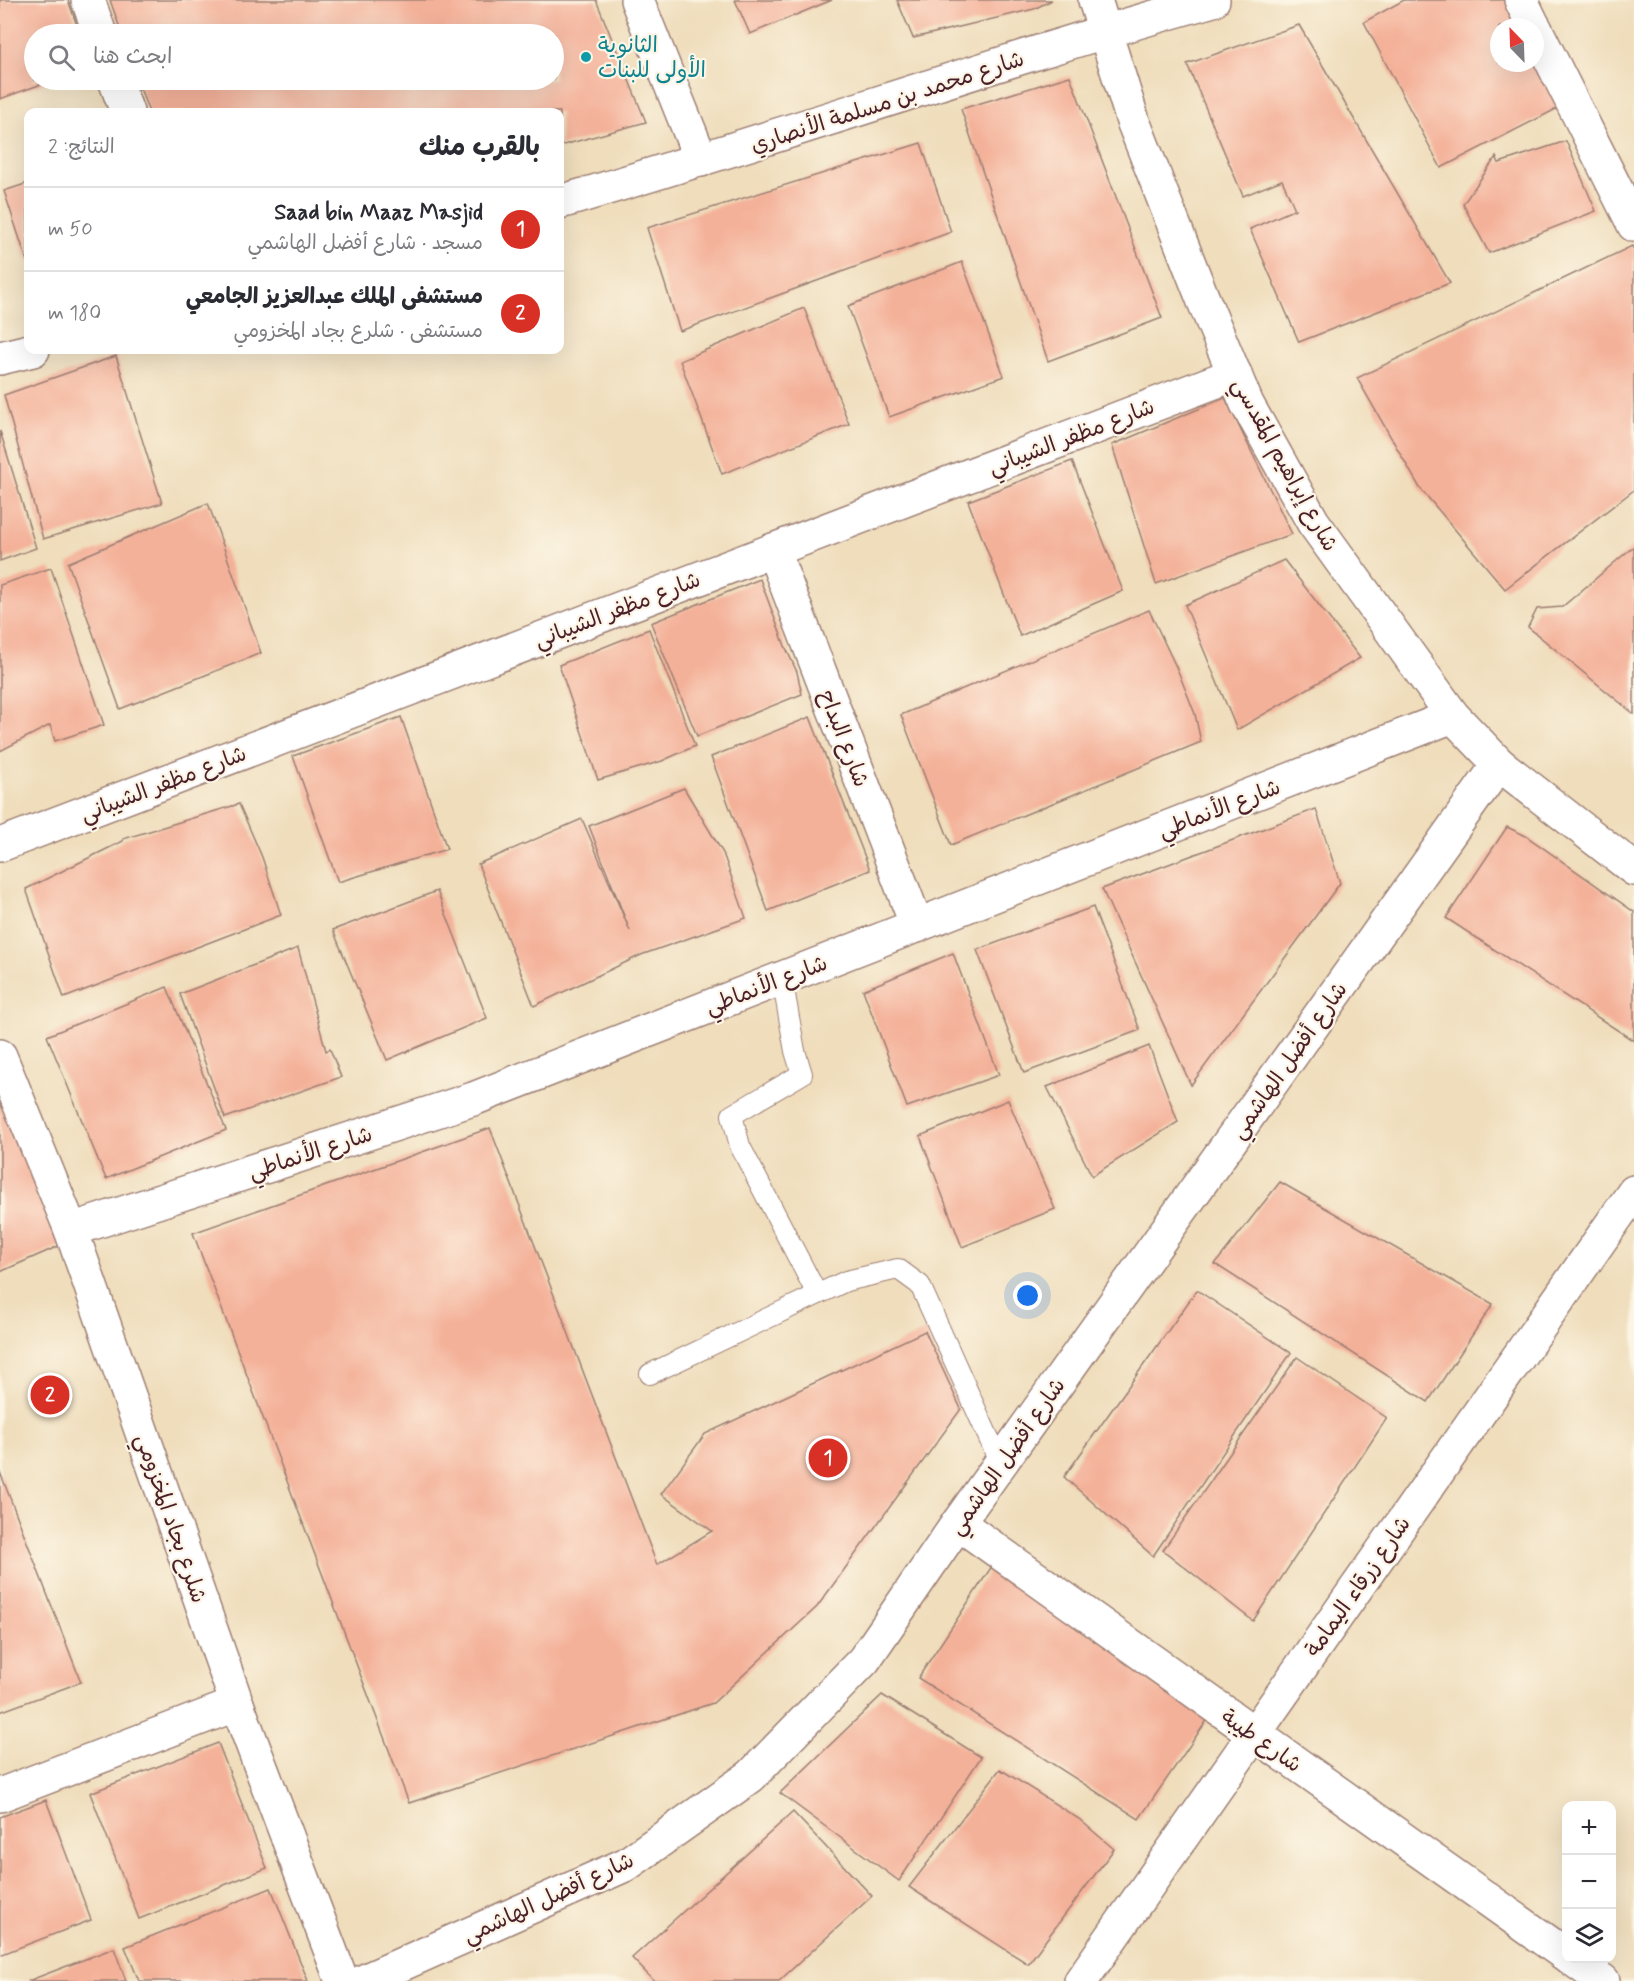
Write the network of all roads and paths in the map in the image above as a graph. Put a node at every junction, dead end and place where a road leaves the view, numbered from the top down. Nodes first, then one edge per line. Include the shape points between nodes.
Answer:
1 (88, 0) edge
2 (637, 0) edge
3 (1095, 0) edge
4 (1214, 0) edge
5 (1521, 0) edge
6 (1530, 18) edge
7 (96, 24) edge
8 (1106, 30) junction
9 (1544, 46) edge
10 (119, 90) edge
11 (126, 108) edge
12 (701, 160) junction
13 (564, 201) edge
14 (1634, 225) edge
15 (24, 352) edge
16 (0, 358) edge
17 (1235, 374) junction
18 (773, 550) junction
19 (1453, 716) junction
20 (1499, 764) junction
21 (0, 845) edge
22 (1634, 869) edge
23 (917, 926) junction
24 (782, 978) junction
25 (0, 1056) edge
26 (1634, 1192) edge
27 (71, 1230) junction
28 (817, 1294) junction
29 (650, 1374) dead end
30 (1000, 1463) junction
31 (958, 1523) junction
32 (237, 1704) junction
33 (1254, 1734) junction
34 (0, 1795) edge
35 (1562, 1952) edge
36 (1577, 1963) edge
37 (342, 1981) edge
38 (364, 1981) edge
39 (1081, 1981) edge
40 (1603, 1981) edge

1 - 7 street
2 - 12 street
3 - 8 street, شارع إبراهيم المقدسي
4 - 8 street, شارع محمد بن مسلمة الأنصاري
5 - 6 street
8 - 12 street, شارع محمد بن مسلمة الأنصاري
8 - 17 street, شارع إبراهيم المقدسي via 1133,121
9 - 14 street
10 - 11 street
12 - 13 street, شارع محمد بن مسلمة الأنصاري
15 - 16 street
17 - 18 street, شارع مظفر الشيباني
17 - 19 street, شارع إبراهيم المقدسي via 1313,522
18 - 21 street, شارع مظفر الشيباني
18 - 23 street, شارع البداح
19 - 20 street, شارع إبراهيم المقدسي
19 - 23 street, شارع الأنماطي
20 - 22 street, شارع إبراهيم المقدسي
20 - 30 street, شارع أفضل الهاشمي
23 - 24 street, شارع الأنماطي
24 - 27 street, شارع الأنماطي via 473,1099
24 - 28 lane via 802,1074 732,1115 740,1146
25 - 27 street, شلرع بجاد المخزومي
26 - 33 street, شارع زرقاء اليمامة
27 - 32 street, شلرع بجاد المخزومي
28 - 29 lane
28 - 30 lane via 846,1281 898,1269 920,1285
30 - 31 street, شارع أفضل الهاشمي
31 - 33 street, شارع طيبة
31 - 38 street, شارع أفضل الهاشمي via 864,1660 751,1776 627,1864
32 - 34 street
32 - 37 street, شلرع بجاد المخزومي
33 - 35 street, شارع طيبة
33 - 39 street, شارع زرقاء اليمامة
36 - 40 street

